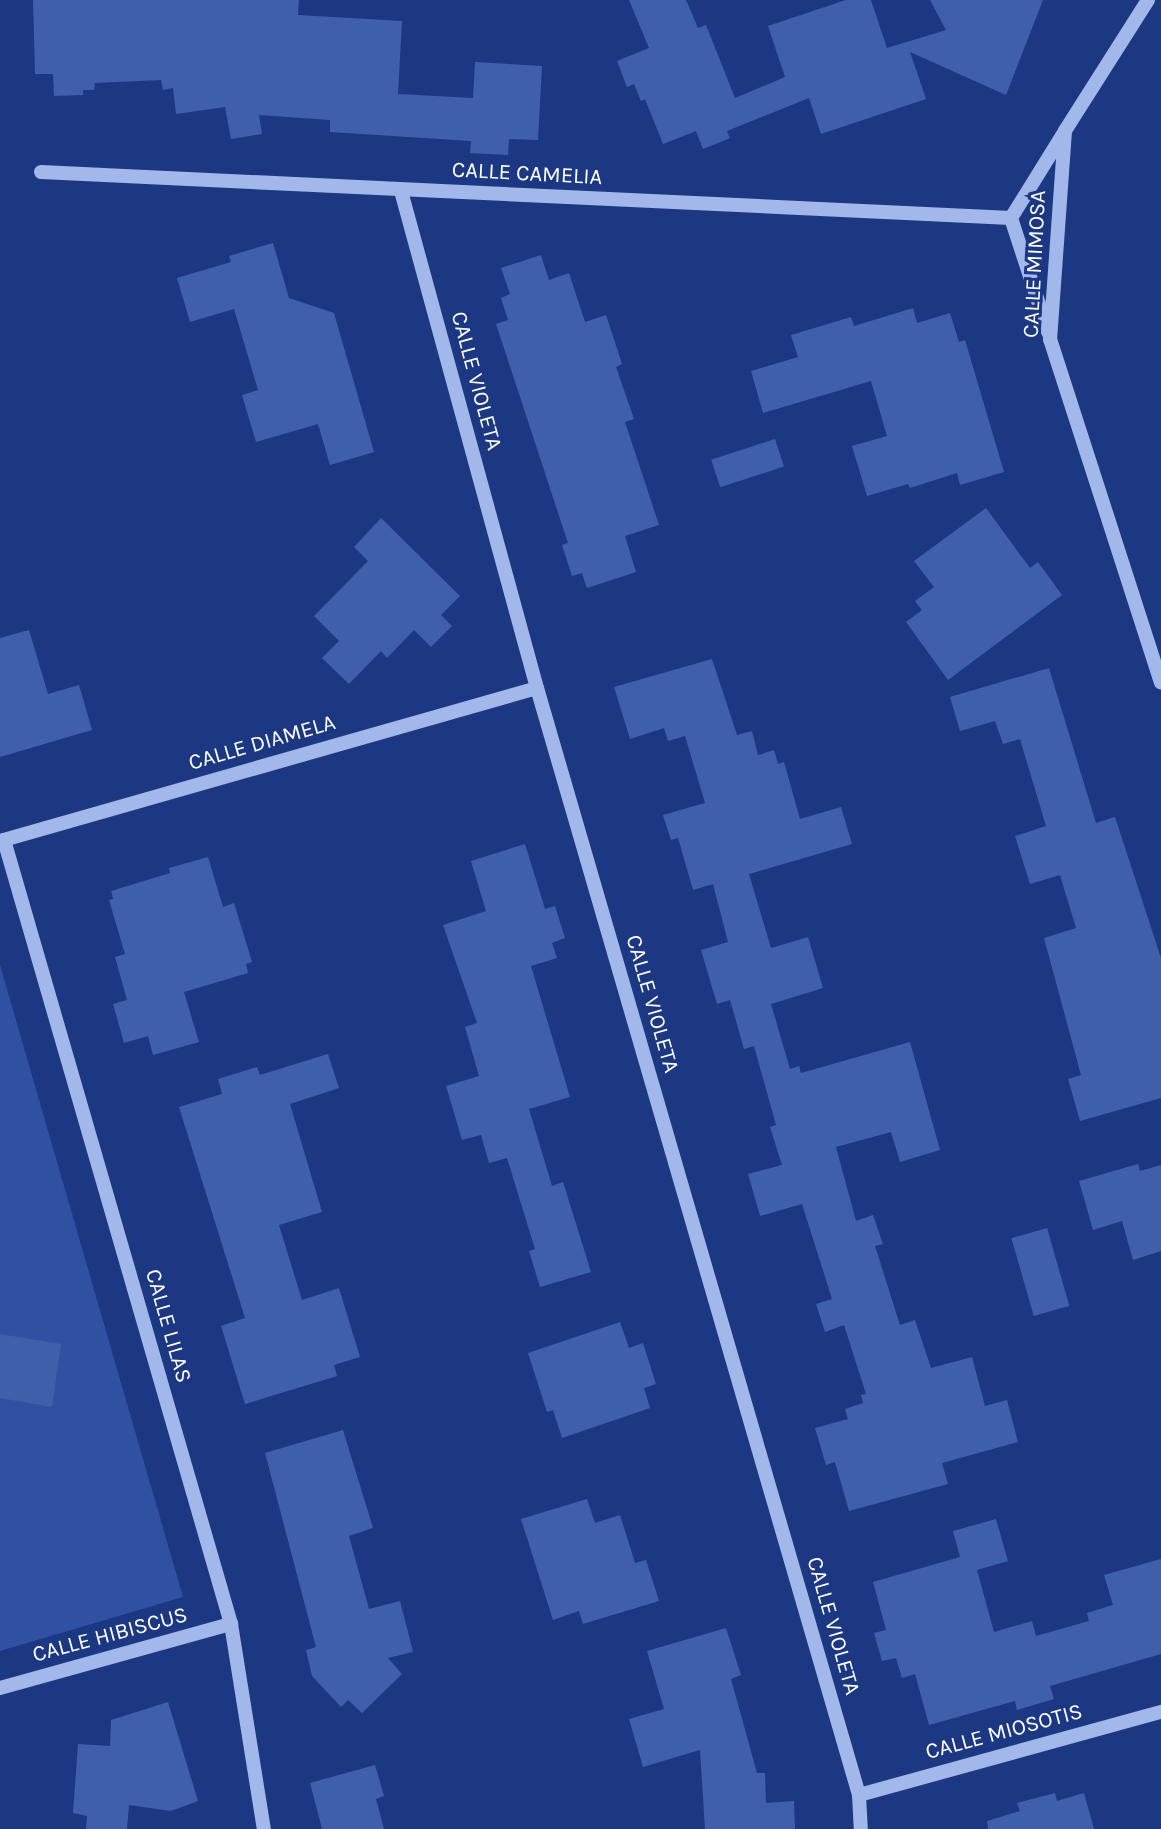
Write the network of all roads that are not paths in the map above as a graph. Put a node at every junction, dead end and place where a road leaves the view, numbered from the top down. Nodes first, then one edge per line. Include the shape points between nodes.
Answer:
1 (1148, 0) edge
2 (1065, 131) junction
3 (41, 172) dead end
4 (401, 191) junction
5 (1011, 218) junction
6 (1050, 339) junction
7 (1155, 643) edge
8 (1161, 682) edge
9 (537, 688) junction
10 (2, 841) edge
11 (231, 1624) junction
12 (0, 1688) edge
13 (1161, 1712) edge
14 (859, 1795) junction
15 (264, 1829) edge
16 (861, 1829) edge

1 - 2 street, CALLE MIMOSA
2 - 5 street
2 - 6 street, CALLE MIMOSA
3 - 4 street, CALLE CAMELIA
4 - 5 street, CALLE CAMELIA
4 - 9 street, CALLE VIOLETA
5 - 6 street
6 - 7 street, CALLE MIMOSA
7 - 8 street, CALLE MIMOSA
9 - 10 street, CALLE DIAMELA
9 - 14 street, CALLE VIOLETA
10 - 11 street, CALLE LILAS
11 - 12 street, CALLE HIBISCUS
11 - 15 street, CALLE LILAS
13 - 14 street, CALLE MIOSOTIS
14 - 16 street, CALLE VIOLETA

